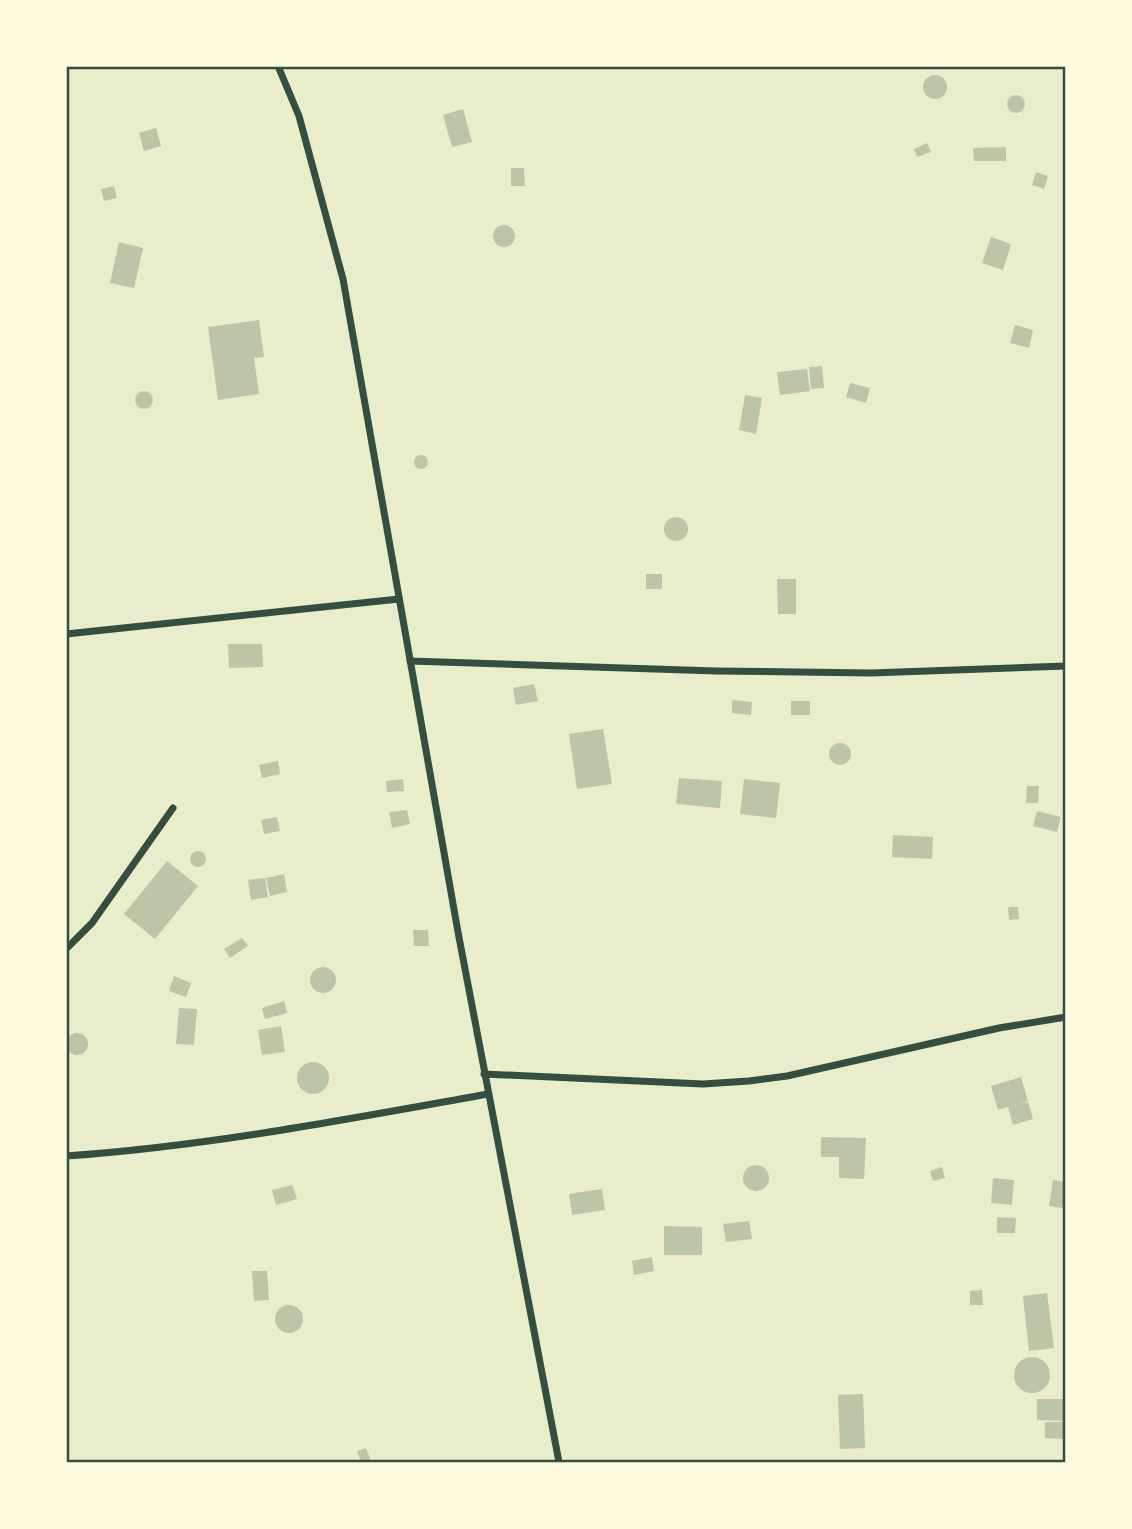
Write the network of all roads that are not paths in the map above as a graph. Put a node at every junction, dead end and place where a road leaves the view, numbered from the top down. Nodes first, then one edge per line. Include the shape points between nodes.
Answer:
1 (278, 66) edge
2 (399, 599) junction
3 (66, 634) edge
4 (410, 661) junction
5 (1066, 666) edge
6 (173, 808) dead end
7 (66, 949) edge
8 (1066, 1017) edge
9 (484, 1074) junction
10 (488, 1094) junction
11 (66, 1156) edge
12 (559, 1462) edge

1 - 2 street via 299,116 343,279
2 - 3 street
2 - 4 street
4 - 5 street via 871,673
4 - 9 street
6 - 7 street via 92,923
8 - 9 street via 749,1081 704,1084
9 - 10 street
10 - 11 street via 238,1138
10 - 12 street

